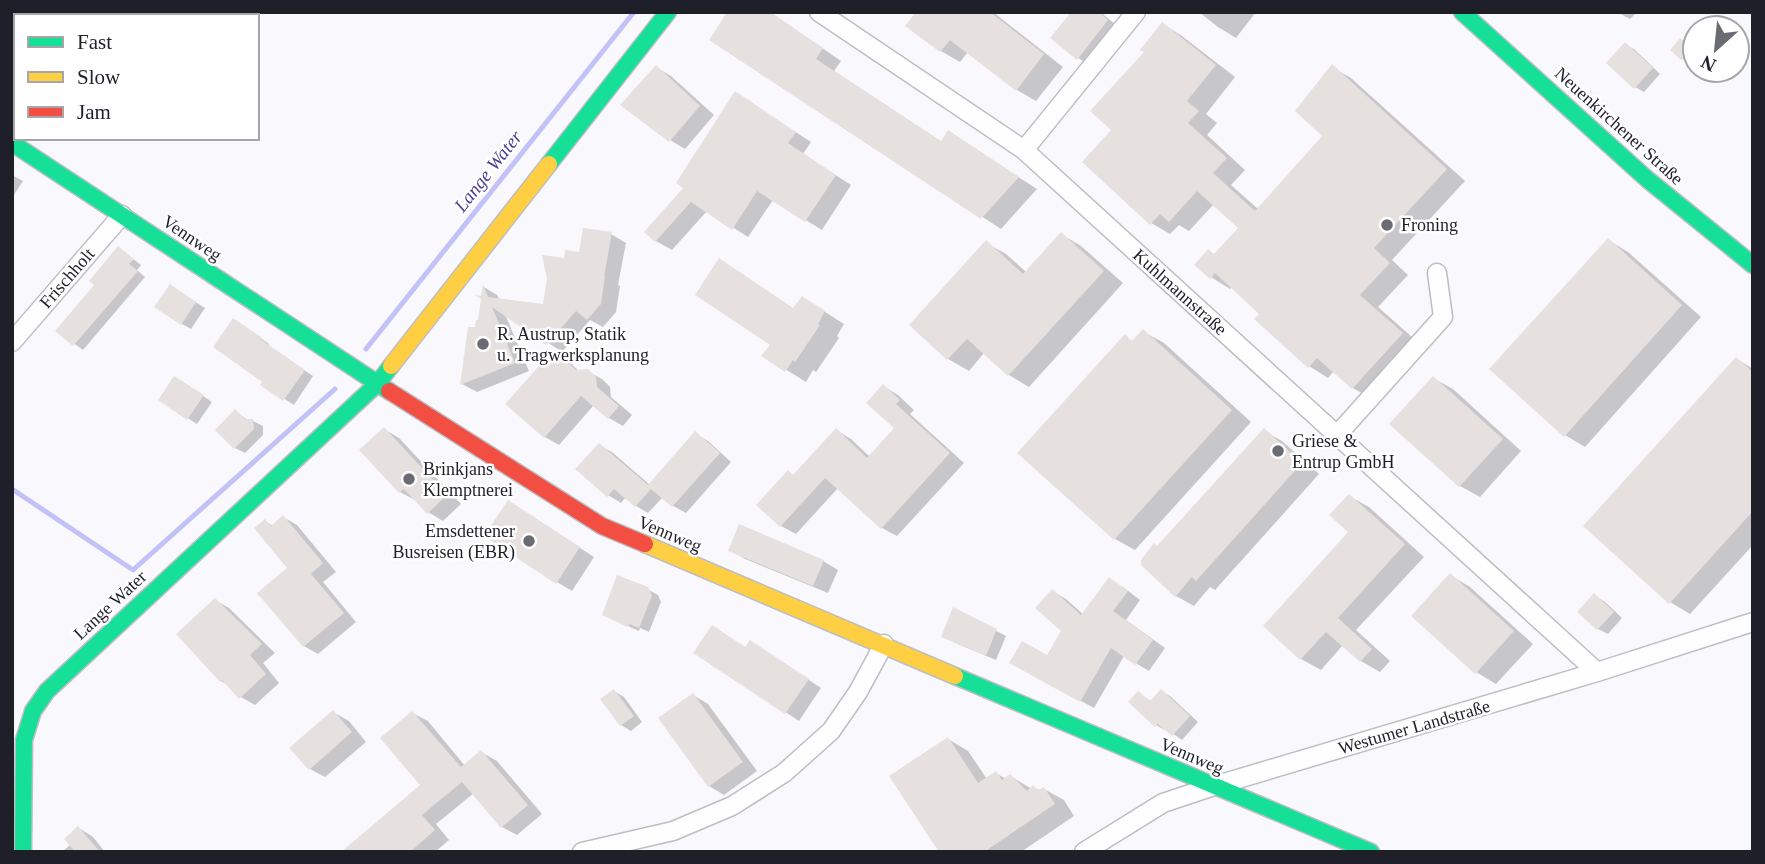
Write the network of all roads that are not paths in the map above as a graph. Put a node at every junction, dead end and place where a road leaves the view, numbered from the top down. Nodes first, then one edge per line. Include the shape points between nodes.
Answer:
1 (668, 12) edge
2 (819, 12) edge
3 (1136, 12) edge
4 (1462, 12) edge
5 (12, 143) edge
6 (1024, 150) junction
7 (121, 215) junction
8 (1753, 265) edge
9 (1437, 272) dead end
10 (12, 341) edge
11 (377, 384) junction
12 (1337, 435) junction
13 (1753, 622) edge
14 (884, 644) junction
15 (1597, 672) junction
16 (1214, 786) junction
17 (23, 852) edge
18 (582, 852) edge
19 (1084, 852) edge
20 (1371, 852) edge

1 - 11 street, Lange Water
2 - 6 street, Kuhlmannstraße
3 - 6 street
4 - 8 street, Neuenkirchener Straße via 1647,179
5 - 7 street, Vennweg
6 - 12 street, Kuhlmannstraße
7 - 10 street, Frischholt
7 - 11 street, Vennweg
9 - 12 street via 1443,317
11 - 14 street, Vennweg via 602,526
11 - 17 street, Lange Water via 47,691 33,711 24,740
12 - 15 street, Kuhlmannstraße
13 - 15 street, Westumer Landstraße
14 - 16 street, Vennweg
14 - 18 street via 831,730 784,773 732,806 673,831
15 - 16 street, Westumer Landstraße
16 - 19 street, Westumer Landstraße via 1163,803
16 - 20 street, Vennweg

